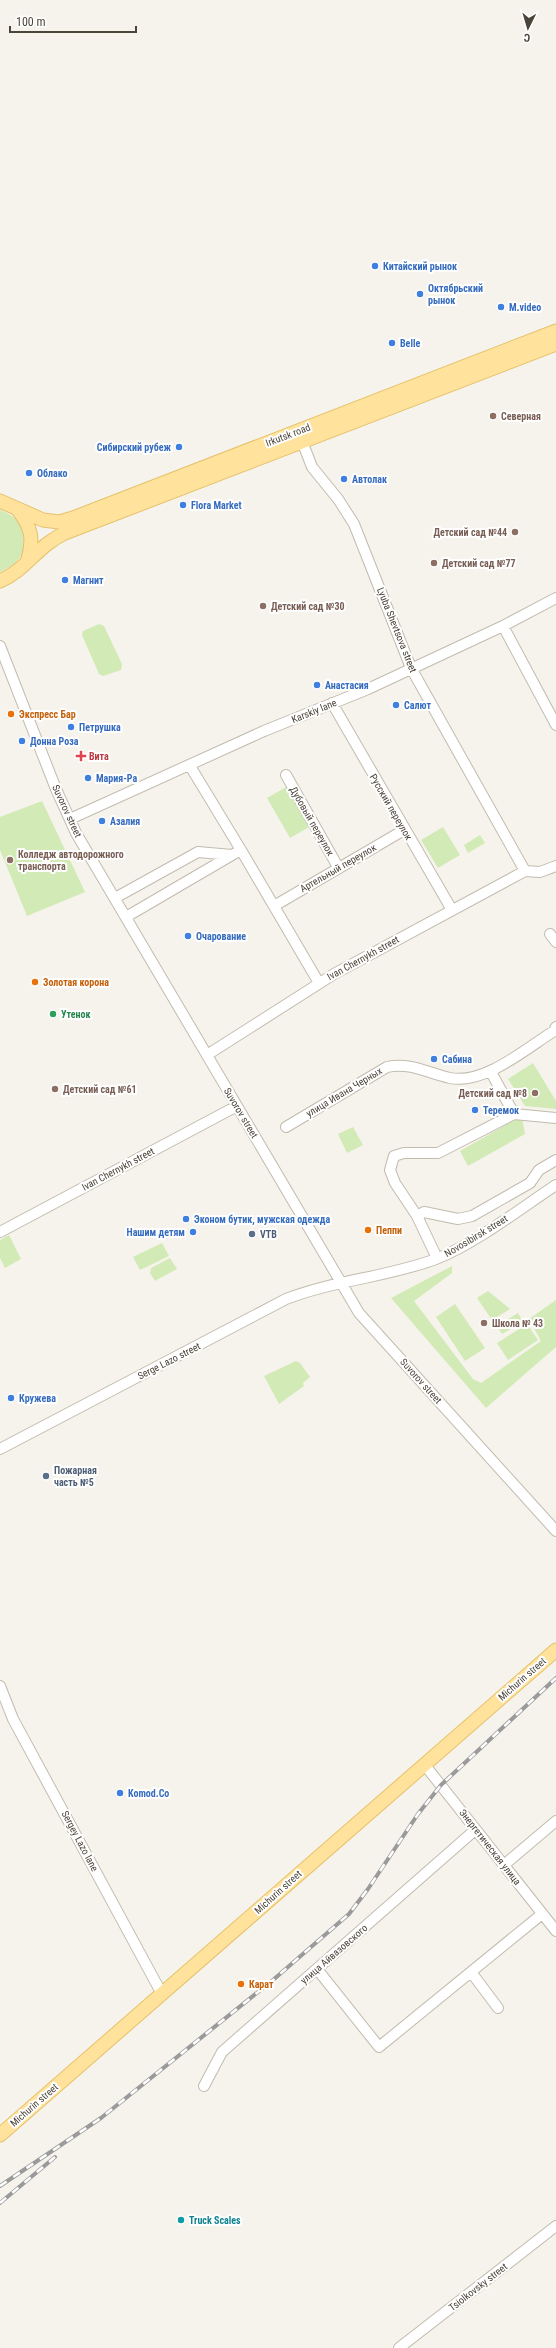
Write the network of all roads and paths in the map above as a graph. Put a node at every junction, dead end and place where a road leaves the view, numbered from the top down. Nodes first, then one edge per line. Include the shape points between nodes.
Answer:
1 (556, 330) edge
2 (556, 344) edge
3 (300, 437) junction
4 (0, 501) edge
5 (18, 510) junction
6 (28, 561) junction
7 (0, 581) edge
8 (556, 598) edge
9 (503, 626) junction
10 (0, 646) edge
11 (411, 668) junction
12 (332, 703) junction
13 (556, 725) edge
14 (190, 766) junction
15 (286, 775) dead end
16 (70, 820) junction
17 (404, 830) junction
18 (236, 852) junction
19 (556, 866) edge
20 (338, 867) junction
21 (525, 871) junction
22 (116, 898) junction
23 (274, 906) junction
24 (452, 910) junction
25 (126, 917) junction
26 (319, 983) junction
27 (556, 1027) edge
28 (207, 1055) junction
29 (491, 1072) junction
30 (237, 1106) junction
31 (514, 1114) junction
32 (556, 1118) edge
33 (286, 1127) dead end
34 (556, 1160) edge
35 (556, 1185) edge
36 (417, 1216) junction
37 (0, 1232) edge
38 (437, 1258) junction
39 (342, 1283) junction
40 (0, 1449) edge
41 (556, 1531) edge
42 (556, 1650) edge
43 (0, 1686) edge
44 (424, 1764) junction
45 (556, 1821) edge
46 (475, 1830) junction
47 (504, 1866) junction
48 (542, 1914) junction
49 (556, 1931) edge
50 (317, 1969) junction
51 (470, 1972) junction
52 (162, 1994) junction
53 (498, 2008) dead end
54 (204, 2086) dead end
55 (0, 2135) edge
56 (556, 2226) edge
57 (399, 2348) edge

1 - 3 main road, Irkutsk road
2 - 3 main road, Irkutsk road
3 - 5 main road, Irkutsk road via 58,522 43,520
3 - 6 main road, Irkutsk road via 65,533 44,545
3 - 11 street, Lyuba Shevtsova street via 312,467 354,524
4 - 5 main road, Irkutsk road
5 - 6 main road via 31,533 32,546
6 - 7 main road, Irkutsk road via 17,572
8 - 9 street, Karskiy lane
9 - 11 street, Karskiy lane
9 - 13 street
10 - 16 street, Suvorov street
11 - 12 street, Karskiy lane
11 - 21 street, Lyuba Shevtsova street
12 - 14 street, Karskiy lane
12 - 17 street, Русский переулок
14 - 16 street, Karskiy lane
14 - 18 street
15 - 20 street, Дубовый переулок
16 - 22 street, Suvorov street
17 - 20 street, Артельный переулок
17 - 24 street, Русский переулок
18 - 22 street via 198,852
18 - 23 street
18 - 25 street
19 - 21 street via 540,872
20 - 23 street, Артельный переулок
21 - 24 street, Ivan Chernykh street
22 - 25 street, Suvorov street
23 - 26 street
24 - 26 street, Ivan Chernykh street
25 - 28 street, Suvorov street
26 - 28 street, Ivan Chernykh street
27 - 29 street, улица Ивана Черных via 554,1031
28 - 30 street, Suvorov street
29 - 31 street
29 - 33 street, улица Ивана Черных via 451,1078 402,1064 387,1067
30 - 37 street, Ivan Chernykh street
30 - 39 street, Suvorov street
31 - 32 street
31 - 36 street via 438,1153 404,1153 394,1156 390,1170 395,1183
34 - 36 street via 539,1170 530,1183 472,1216 458,1219 424,1212
35 - 38 street, Novosibirsk street via 463,1245
36 - 38 street
38 - 39 street, Novosibirsk street via 384,1275
39 - 40 street, Serge Lazo street via 286,1299
39 - 41 street, Suvorov street via 359,1313
42 - 44 main road, Michurin street
43 - 52 street, Sergey Lazo lane via 13,1719
44 - 46 street, Энергетическая улица
44 - 52 main road, Michurin street
45 - 47 street
46 - 47 street, Энергетическая улица
46 - 50 street, улица Айвазовского
47 - 48 street, Энергетическая улица
48 - 49 street, Энергетическая улица
48 - 51 street
50 - 51 street via 379,2048
50 - 54 street, улица Айвазовского via 222,2052
51 - 53 street
52 - 55 main road, Michurin street
56 - 57 street, Tsiolkovsky street

